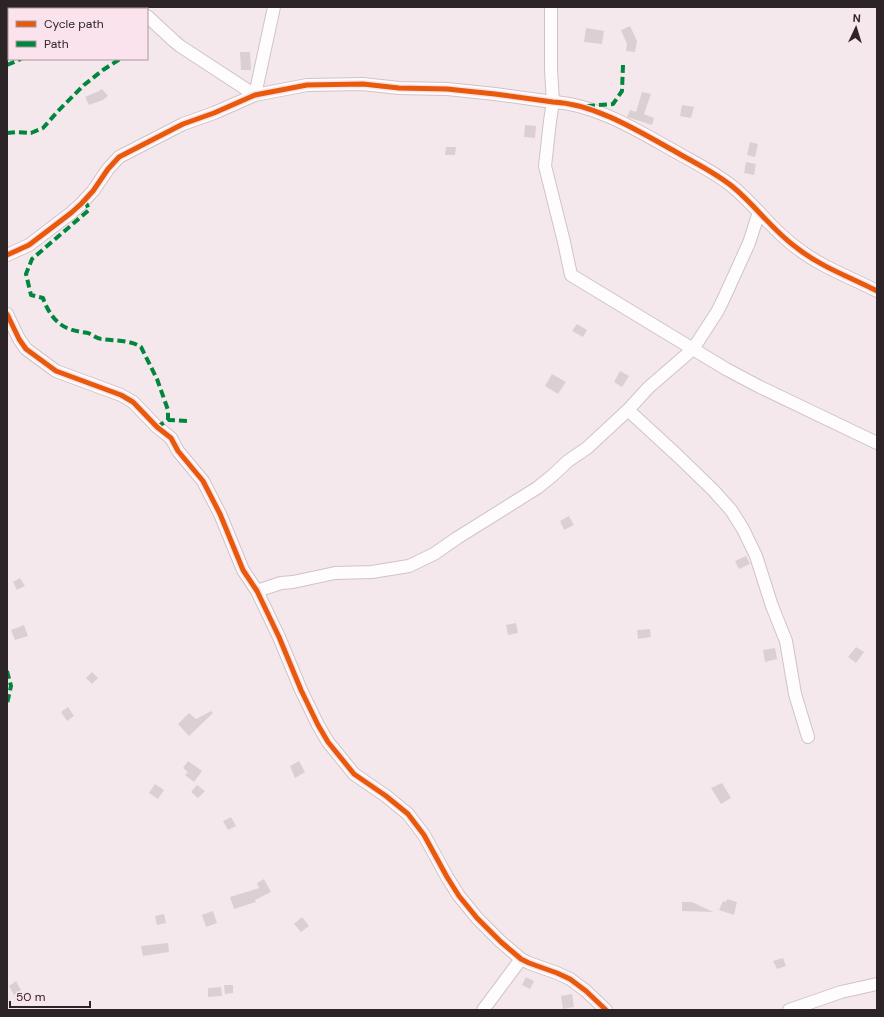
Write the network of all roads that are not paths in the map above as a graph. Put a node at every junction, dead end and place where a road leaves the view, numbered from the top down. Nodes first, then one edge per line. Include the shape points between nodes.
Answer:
1 (274, 7) edge
2 (551, 7) edge
3 (148, 17) edge
4 (255, 95) junction
5 (554, 102) junction
6 (759, 212) junction
7 (7, 255) edge
8 (877, 291) edge
9 (7, 314) edge
10 (693, 349) junction
11 (628, 410) junction
12 (877, 443) edge
13 (257, 591) junction
14 (808, 737) dead end
15 (521, 959) junction
16 (877, 984) edge
17 (483, 1010) edge
18 (606, 1010) edge
19 (789, 1010) edge

1 - 4 street
2 - 5 street
3 - 4 street via 174,42
4 - 5 street via 308,85 363,84 447,89
4 - 7 street via 182,124 119,157 71,213 29,245
5 - 6 street via 596,111 645,135 713,173
5 - 10 street via 545,166 571,275
6 - 8 street via 782,236 807,256
6 - 10 street via 749,243 724,298
9 - 13 street via 26,349 56,371 102,387 133,402 170,438 203,481 244,570
10 - 11 street via 648,388
10 - 12 street via 760,387
11 - 13 street via 587,448 537,488 421,561 409,566 372,572 335,573 281,583
11 - 14 street via 713,490 731,510 743,529 756,556 786,641 795,694
13 - 15 street via 301,690 328,742 354,774 408,814 424,835 459,896 477,918
15 - 17 street
15 - 18 street via 570,979
16 - 19 street via 841,992

